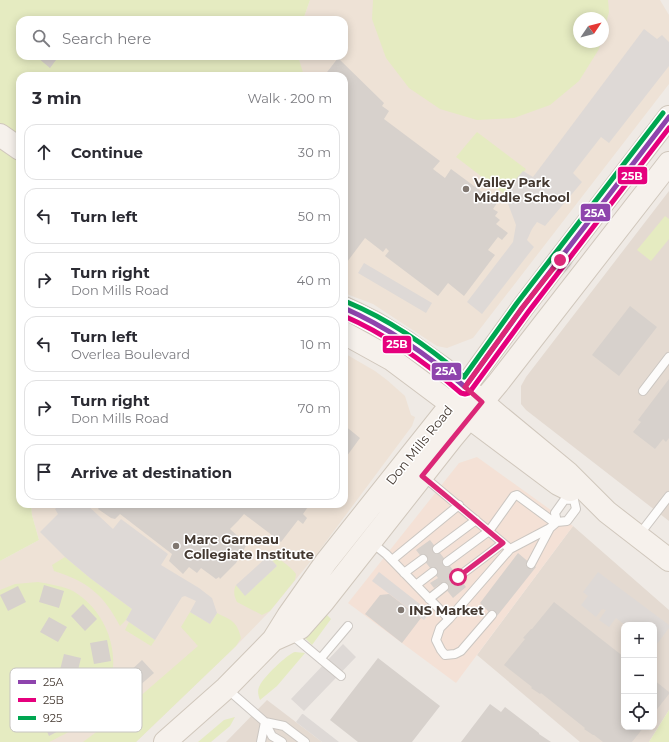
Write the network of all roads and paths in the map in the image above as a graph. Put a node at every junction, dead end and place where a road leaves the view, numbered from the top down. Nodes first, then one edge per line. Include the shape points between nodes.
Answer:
1 (669, 117) edge
2 (0, 135) edge
3 (16, 146) edge
4 (669, 163) edge
5 (348, 310) edge
6 (348, 335) edge
7 (669, 357) edge
8 (643, 391) dead end
9 (459, 395) junction
10 (475, 409) junction
11 (422, 476) junction
12 (669, 496) edge
13 (576, 497) junction
14 (459, 505) junction
15 (604, 509) junction
16 (476, 520) junction
17 (554, 524) junction
18 (489, 531) junction
19 (638, 536) junction
20 (370, 542) junction
21 (503, 543) junction
22 (437, 549) dead end
23 (510, 549) junction
24 (423, 559) dead end
25 (392, 560) junction
26 (669, 560) edge
27 (447, 562) dead end
28 (531, 564) dead end
29 (433, 572) dead end
30 (404, 573) junction
31 (458, 577) dead end
32 (416, 585) junction
33 (444, 587) dead end
34 (429, 598) junction
35 (492, 615) dead end
36 (449, 619) junction
37 (348, 626) dead end
38 (281, 637) junction
39 (321, 658) junction
40 (341, 676) dead end
41 (226, 688) junction
42 (265, 722) junction
43 (165, 742) edge
44 (261, 742) edge
45 (282, 742) edge
46 (305, 742) edge

1 - 9 main road, Don Mills Road via 522,308
2 - 3 main road
4 - 10 main road, Don Mills Road
5 - 9 main road via 406,342 444,369
6 - 9 main road
7 - 8 lane
9 - 10 main road
9 - 38 main road, Don Mills Road via 326,562
10 - 11 main road, Don Mills Road
10 - 13 main road via 487,431
10 - 15 main road via 568,473
11 - 14 lane
11 - 20 main road, Don Mills Road
12 - 19 lane
13 - 15 main road
13 - 17 lane via 565,499 556,510
13 - 17 lane via 576,509 569,519
14 - 16 lane
14 - 25 lane
15 - 19 main road
16 - 18 lane
16 - 22 lane
17 - 18 lane via 517,494
17 - 23 lane
17 - 28 lane
18 - 21 lane
18 - 27 lane
19 - 26 main road
20 - 25 lane
20 - 38 main road, Don Mills Road via 300,628
21 - 23 lane
21 - 31 lane
23 - 36 lane
24 - 30 lane
25 - 30 lane
29 - 32 lane
30 - 32 lane
32 - 34 lane
33 - 34 lane
34 - 36 lane
35 - 36 lane via 462,651 445,655 436,640 440,628
37 - 39 lane
38 - 39 lane
38 - 41 main road, Don Mills Road
39 - 40 lane
41 - 42 lane
41 - 43 main road, Don Mills Road
42 - 44 lane
42 - 45 lane via 272,736
42 - 46 lane via 284,726

